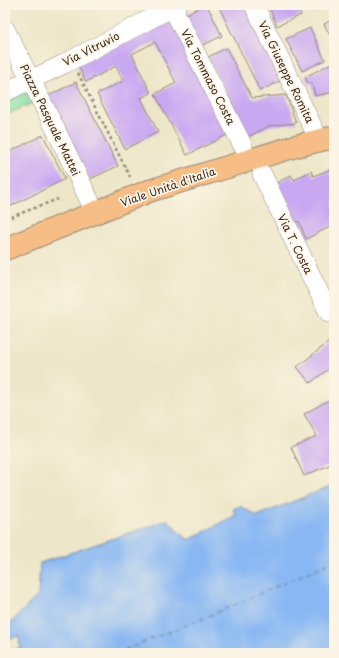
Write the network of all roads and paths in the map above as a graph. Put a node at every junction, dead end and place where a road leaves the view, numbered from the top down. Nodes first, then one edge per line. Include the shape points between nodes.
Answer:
1 (254, 5) edge
2 (173, 6) edge
3 (5, 29) edge
4 (71, 60) junction
5 (31, 80) junction
6 (5, 92) edge
7 (326, 138) edge
8 (243, 146) dead end
9 (262, 174) dead end
10 (130, 177) dead end
11 (58, 199) dead end
12 (95, 212) junction
13 (11, 217) dead end
14 (5, 248) edge
15 (329, 313) dead end

1 - 7 street, Via Giuseppe Romita
2 - 4 street, Via Vitruvio
2 - 8 street, Via Tommaso Costa
3 - 5 street, Piazza Pasquale Mattei
4 - 5 street, Via Vitruvio
4 - 10 path
5 - 6 street, Via Vitruvio
5 - 12 street, Piazza Pasquale Mattei
7 - 12 main road, Viale Unità d'Italia via 149,191
9 - 15 street, Via T. Costa
11 - 13 path
12 - 14 main road, Viale Unità d'Italia

